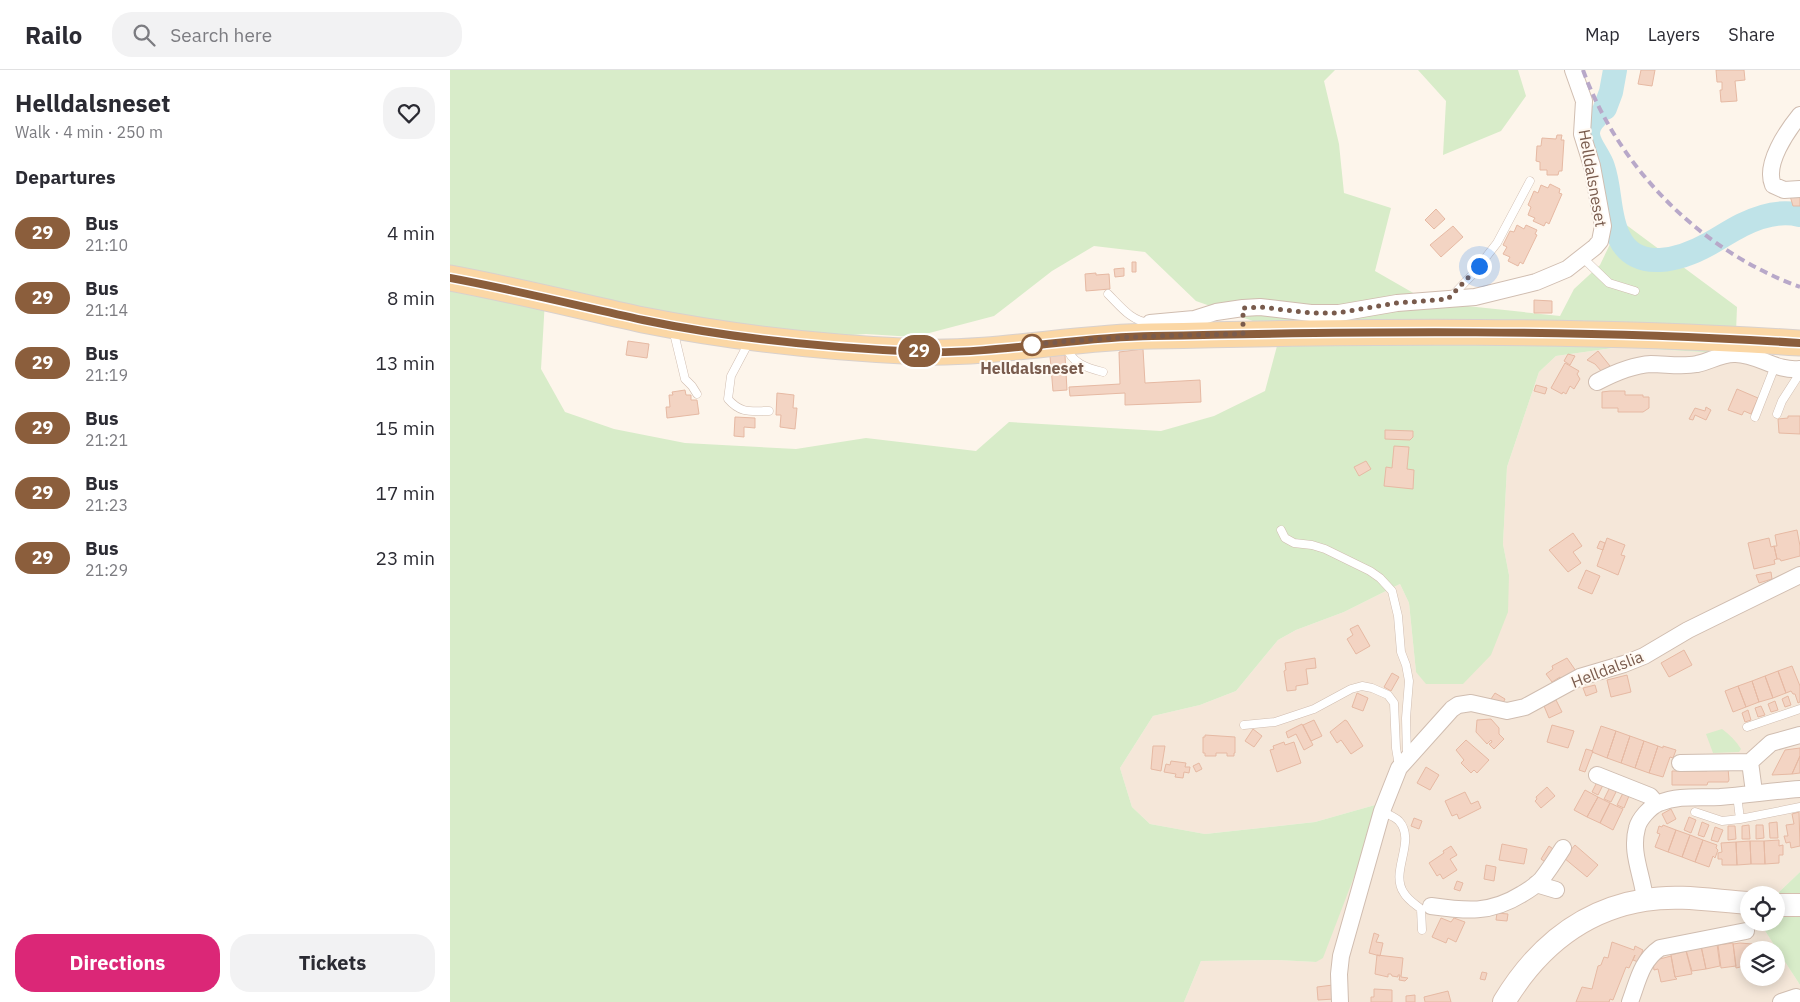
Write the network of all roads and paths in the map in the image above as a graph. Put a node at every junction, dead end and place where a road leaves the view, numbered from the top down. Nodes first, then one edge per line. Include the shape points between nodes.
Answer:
1 (1573, 70) edge
2 (1800, 114) edge
3 (1530, 181) dead end
4 (1800, 189) edge
5 (1583, 258) junction
6 (450, 278) edge
7 (1635, 291) dead end
8 (1108, 294) dead end
9 (1448, 299) junction
10 (1243, 308) junction
11 (1150, 323) joint
12 (672, 324) junction
13 (1243, 334) junction
14 (752, 338) junction
15 (1065, 341) junction
16 (1800, 343) edge
17 (1774, 366) junction
18 (1800, 369) edge
19 (1103, 372) dead end
20 (1800, 374) edge
21 (1597, 382) dead end
22 (697, 394) dead end
23 (769, 411) dead end
24 (1777, 414) dead end
25 (1755, 418) dead end
26 (1280, 530) dead end
27 (1800, 575) edge
28 (1800, 710) edge
29 (1244, 725) dead end
30 (1747, 727) dead end
31 (1800, 735) edge
32 (1750, 762) junction
33 (1403, 763) junction
34 (1680, 763) dead end
35 (1597, 775) dead end
36 (1800, 789) edge
37 (1754, 792) junction
38 (1737, 795) junction
39 (1657, 804) junction
40 (1800, 807) edge
41 (1382, 811) junction
42 (1695, 812) dead end
43 (1740, 819) junction
44 (1563, 848) dead end
45 (1536, 884) junction
46 (1556, 890) dead end
47 (1645, 900) junction
48 (1740, 902) edge
49 (1785, 905) edge
50 (1800, 905) edge
51 (1431, 906) dead end
52 (1422, 930) dead end
53 (1746, 931) dead end
54 (1340, 1002) edge
55 (1504, 1002) edge
56 (1630, 1002) edge

1 - 5 street, Helldalsneset via 1584,101 1582,134 1592,166 1603,226 1600,241
2 - 4 street via 1786,134 1770,170 1773,186 1784,190
3 - 9 lane via 1497,243
5 - 7 lane via 1609,283
5 - 9 street, Helldalsneset via 1567,269 1536,282 1490,294
6 - 12 main road
8 - 11 lane via 1132,317
9 - 10 street, Helldalsneset via 1338,313
10 - 11 street, Helldalsneset via 1194,319
10 - 13 street
12 - 14 main road
12 - 22 lane via 685,380
13 - 15 main road
13 - 16 main road via 1479,332 1648,335
14 - 15 main road via 924,352 1012,348
14 - 23 lane via 731,376 728,400 743,411
15 - 19 lane via 1069,355 1085,367
17 - 18 street
17 - 21 street via 1734,354 1698,364 1633,366
17 - 25 lane
20 - 24 lane
26 - 33 lane via 1294,543 1325,549 1370,571 1392,591 1398,616 1400,652 1410,681
27 - 33 street, Helldalslia via 1639,658 1580,677 1524,707 1507,711 1471,703 1458,705
28 - 30 lane
29 - 33 lane, Helldalslia via 1275,722 1314,709 1351,688 1372,688 1388,695 1394,703 1396,748
31 - 32 street via 1771,743
32 - 34 street
32 - 37 street
33 - 41 street, Helldalslia
35 - 39 street via 1650,796
36 - 37 street
37 - 38 street
38 - 39 street via 1674,798
38 - 43 lane
39 - 47 street via 1644,814 1637,827 1634,849
40 - 43 lane
41 - 52 lane via 1399,821 1404,834 1398,876 1402,892 1421,909
41 - 54 street, Helldalslia via 1341,956
42 - 43 lane via 1722,821
44 - 45 street
45 - 46 street
45 - 51 street via 1517,897 1488,909
47 - 48 main road via 1676,898
47 - 55 main road via 1609,910 1570,930 1539,954
49 - 50 main road
53 - 56 street via 1660,948 1650,955

